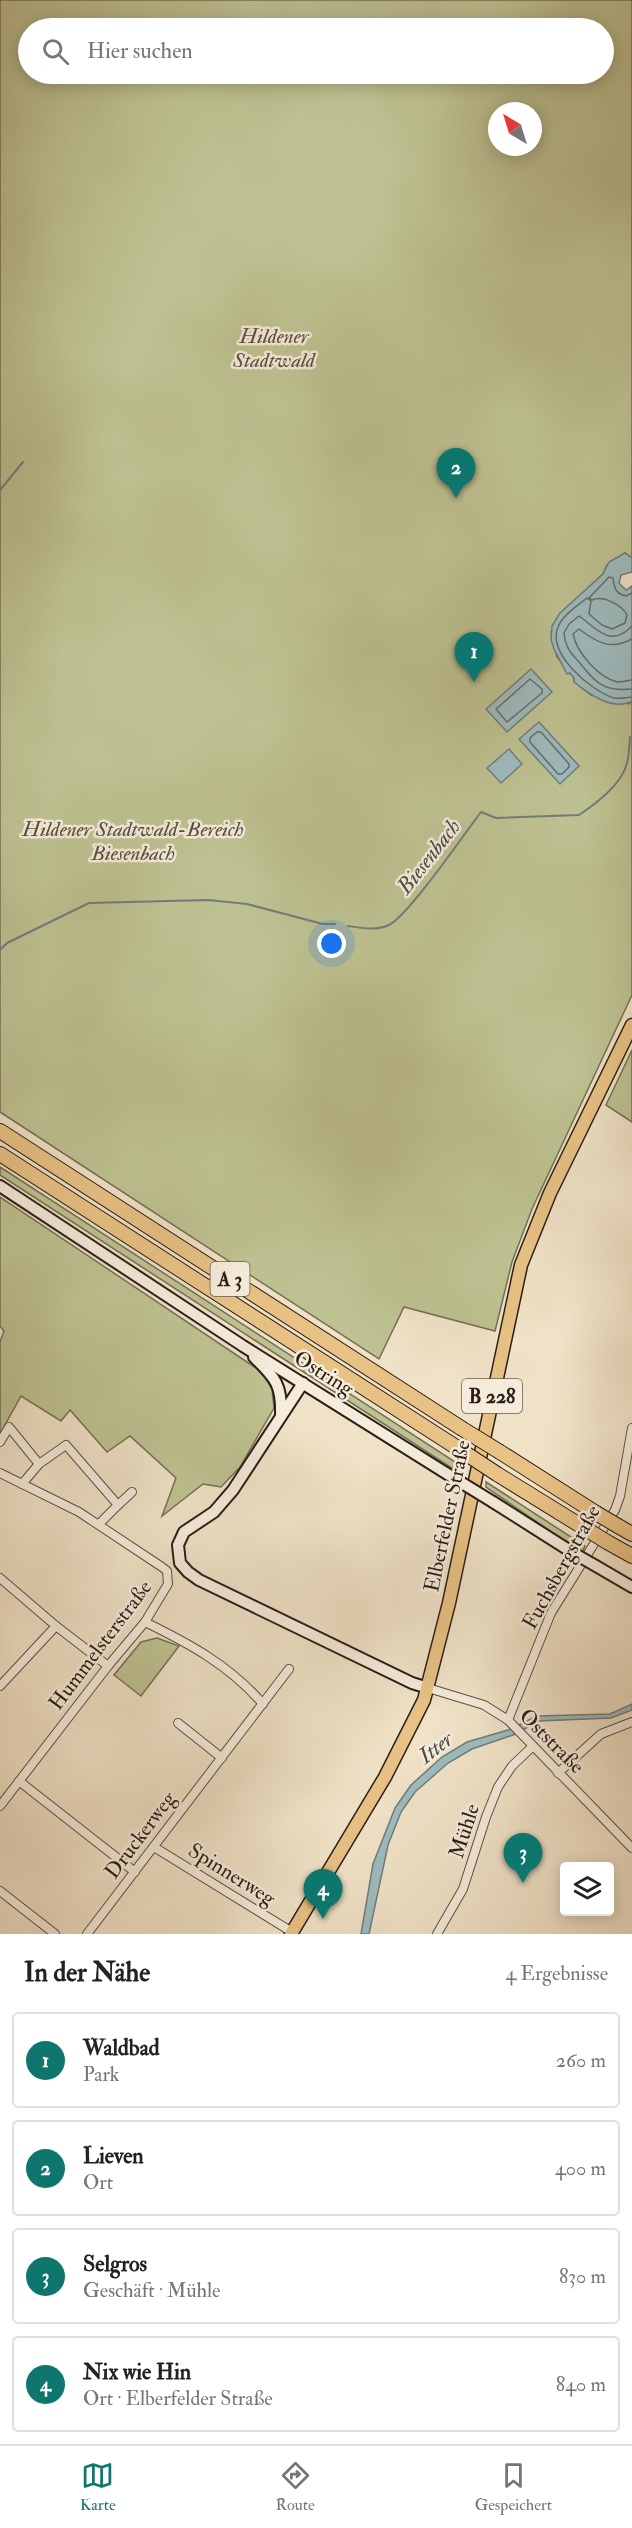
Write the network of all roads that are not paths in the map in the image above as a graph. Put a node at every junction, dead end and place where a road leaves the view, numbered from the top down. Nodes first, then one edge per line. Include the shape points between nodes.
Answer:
1 (632, 1025) edge
2 (0, 1131) edge
3 (0, 1154) edge
4 (0, 1186) edge
5 (243, 1346) junction
6 (303, 1383) junction
7 (281, 1416) junction
8 (632, 1428) edge
9 (0, 1443) edge
10 (39, 1464) junction
11 (0, 1473) edge
12 (22, 1484) junction
13 (132, 1492) dead end
14 (118, 1505) junction
15 (99, 1524) junction
16 (632, 1533) edge
17 (632, 1556) edge
18 (0, 1578) edge
19 (632, 1587) edge
20 (145, 1622) junction
21 (56, 1626) junction
22 (108, 1666) junction
23 (289, 1669) dead end
24 (0, 1686) edge
25 (428, 1688) junction
26 (263, 1704) junction
27 (632, 1722) edge
28 (178, 1723) dead end
29 (511, 1723) junction
30 (533, 1746) junction
31 (222, 1758) junction
32 (558, 1773) junction
33 (19, 1781) junction
34 (0, 1806) edge
35 (154, 1847) junction
36 (632, 1848) edge
37 (135, 1872) junction
38 (0, 1891) edge
39 (291, 1933) edge
40 (55, 1934) edge
41 (87, 1934) edge
42 (437, 1934) edge

1 - 25 main road, Elberfelder Straße / B 228 via 550,1193 522,1263
2 - 16 highway, A 3, bridge via 461,1428
3 - 17 highway, A 3, bridge via 497,1474
4 - 5 main road, Ostring
5 - 6 main road, Ostring
5 - 7 main road via 276,1382 281,1394
6 - 7 main road
6 - 19 main road, Ostring, bridge
7 - 25 main road via 233,1490 214,1512 184,1532 178,1545 180,1563 199,1580 246,1604
8 - 29 street, Fuchsbergstraße via 615,1510 551,1613
9 - 10 street via 9,1427
10 - 12 street
10 - 14 street via 66,1445
11 - 12 street, Hummelsterstraße
12 - 15 street, Hummelsterstraße
13 - 14 street
14 - 15 street
15 - 20 street, Hummelsterstraße via 167,1571 168,1584
18 - 21 street
20 - 22 street, Hummelsterstraße
20 - 26 street via 202,1651
21 - 22 street
21 - 24 street
22 - 33 street, Hummelsterstraße
23 - 26 street, Druckerweg
25 - 29 street, Oststraße via 484,1705
25 - 39 main road, Elberfelder Straße / B 228 via 403,1746
26 - 31 street, Druckerweg
27 - 32 street via 601,1734
28 - 31 street
29 - 30 street, Oststraße
30 - 32 street, Oststraße
30 - 42 street, Mühle via 498,1787 463,1889
31 - 35 street, Druckerweg
32 - 36 street, Oststraße
33 - 34 street, Hummelsterstraße
33 - 37 street
35 - 37 street, Druckerweg
35 - 39 street, Spinnerweg
37 - 41 street, Druckerweg
38 - 40 street

